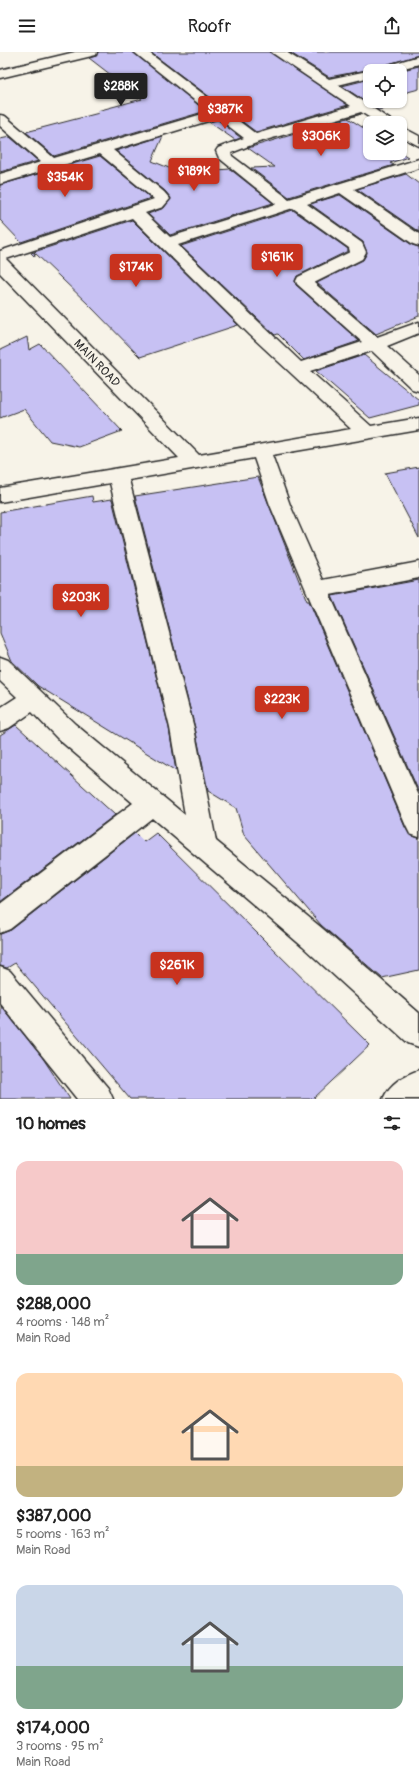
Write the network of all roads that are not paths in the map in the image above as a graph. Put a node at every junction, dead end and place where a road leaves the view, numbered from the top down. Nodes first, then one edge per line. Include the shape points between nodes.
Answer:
1 (91, 52) edge
2 (140, 52) edge
3 (276, 52) edge
4 (397, 52) edge
5 (416, 61) edge
6 (405, 64) edge
7 (0, 74) edge
8 (363, 75) edge
9 (326, 84) junction
10 (361, 107) junction
11 (220, 114) junction
12 (376, 116) edge
13 (0, 119) edge
14 (407, 134) edge
15 (254, 139) junction
16 (419, 142) edge
17 (103, 149) junction
18 (419, 163) edge
19 (51, 164) junction
20 (0, 179) edge
21 (341, 187) junction
22 (290, 203) junction
23 (135, 212) junction
24 (419, 241) edge
25 (168, 243) junction
26 (0, 256) edge
27 (0, 263) edge
28 (419, 327) edge
29 (375, 344) junction
30 (298, 370) junction
31 (419, 385) edge
32 (419, 424) edge
33 (368, 433) junction
34 (261, 451) junction
35 (194, 462) junction
36 (118, 475) junction
37 (2, 492) edge
38 (419, 570) edge
39 (316, 589) junction
40 (0, 666) edge
41 (33, 699) junction
42 (0, 721) edge
43 (152, 803) junction
44 (419, 826) edge
45 (204, 847) junction
46 (0, 920) edge
47 (0, 981) edge
48 (419, 1033) edge
49 (419, 1085) edge
50 (97, 1099) edge
51 (398, 1099) edge

1 - 7 street
2 - 11 street
3 - 9 street
4 - 5 street
5 - 6 street
8 - 9 street
9 - 10 street
10 - 12 street
10 - 15 street
11 - 15 street
11 - 17 street
13 - 19 street
14 - 16 street
15 - 22 street via 228,148 223,151 223,155
17 - 19 street
17 - 23 street via 162,199 158,204
18 - 21 street
19 - 20 street
21 - 22 street
21 - 24 street
22 - 25 street
22 - 29 street via 356,246 356,256 304,281
23 - 25 street
23 - 26 street
25 - 30 street
27 - 35 street, MAIN ROAD
28 - 29 street
29 - 30 street
29 - 31 street
30 - 33 street
32 - 33 street
33 - 34 street
34 - 35 street
34 - 39 street via 280,505
35 - 36 street
36 - 37 street
36 - 45 street via 182,728
38 - 39 street
39 - 44 street
40 - 41 street
41 - 42 street
41 - 43 street via 66,731
43 - 45 street
43 - 46 street
45 - 48 street via 314,938
47 - 50 street
49 - 51 street

